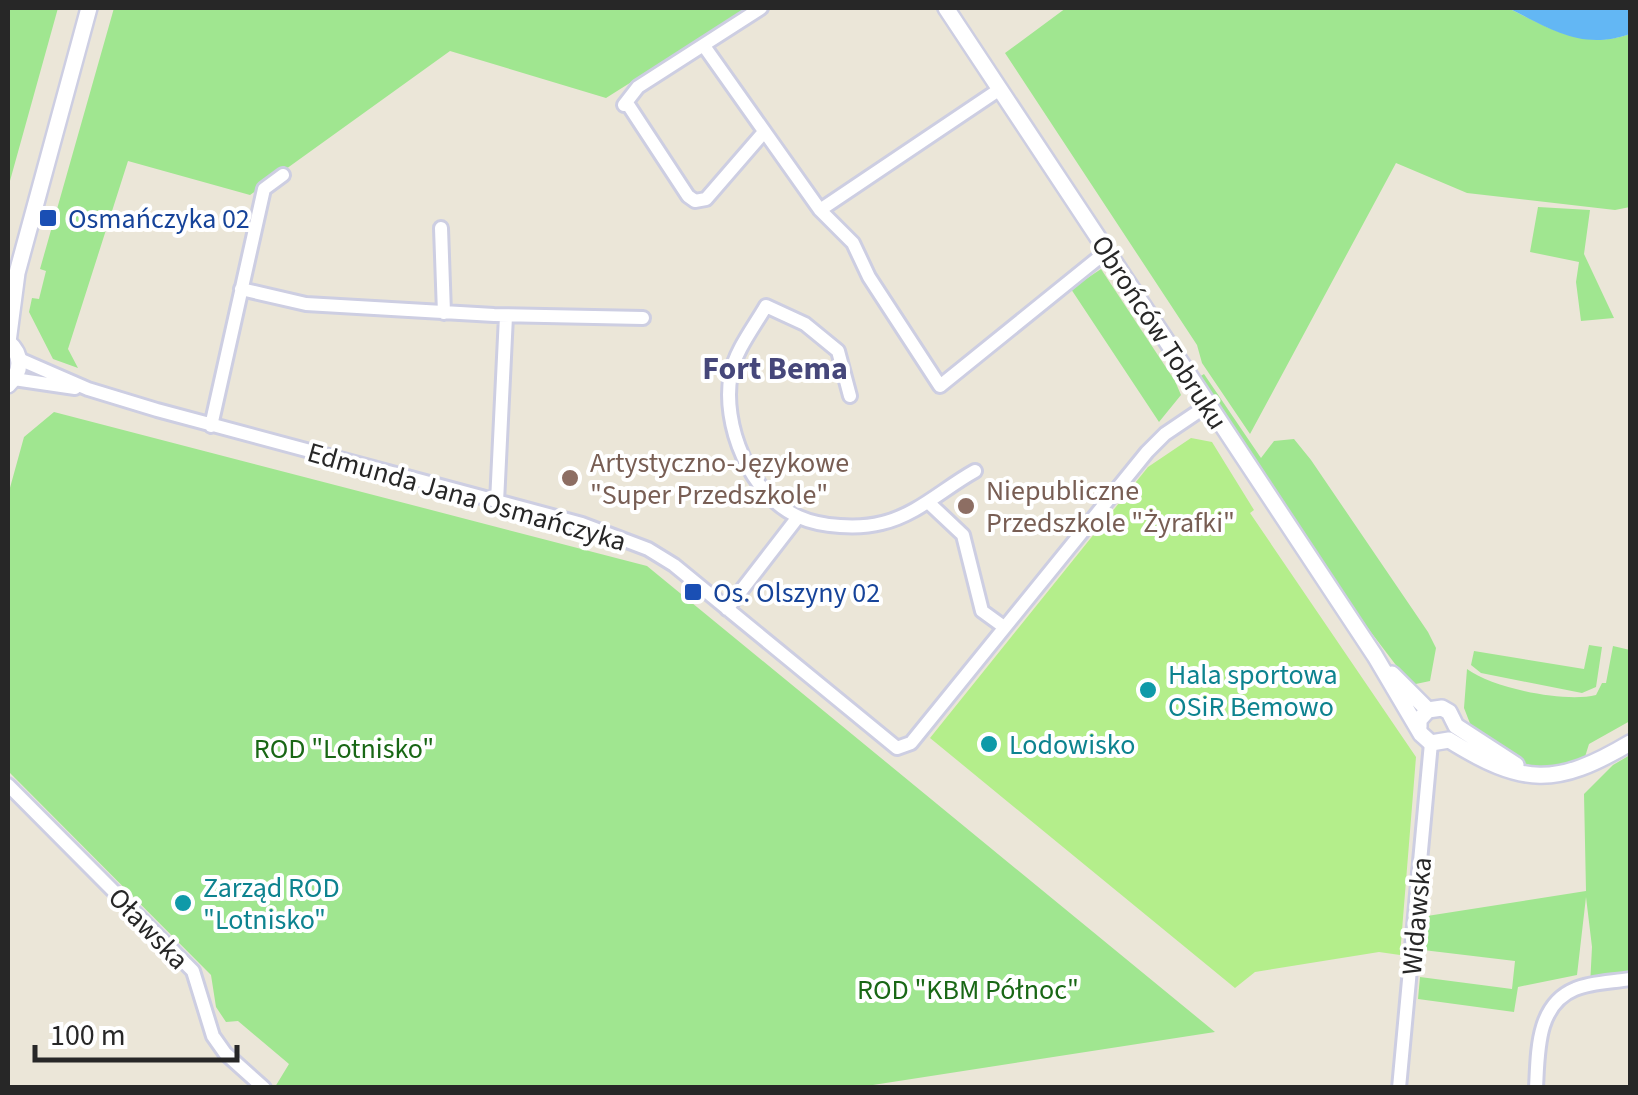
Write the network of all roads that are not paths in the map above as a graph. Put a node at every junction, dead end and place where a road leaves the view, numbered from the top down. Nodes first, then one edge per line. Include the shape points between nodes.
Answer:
1 (89, 8) edge
2 (761, 8) edge
3 (946, 8) edge
4 (704, 46) junction
5 (1000, 89) junction
6 (764, 132) junction
7 (283, 175) dead end
8 (820, 210) junction
9 (441, 228) dead end
10 (1107, 251) junction
11 (17, 272) junction
12 (241, 289) junction
13 (8, 292) edge
14 (444, 313) junction
15 (506, 316) junction
16 (643, 318) dead end
17 (19, 359) junction
18 (11, 382) edge
19 (88, 389) junction
20 (850, 396) dead end
21 (1208, 405) junction
22 (211, 426) junction
23 (975, 471) dead end
24 (496, 502) junction
25 (928, 502) junction
26 (798, 517) junction
27 (728, 609) junction
28 (1004, 628) junction
29 (1375, 656) junction
30 (1428, 710) junction
31 (1418, 727) junction
32 (1452, 728) junction
33 (1431, 744) junction
34 (1630, 744) edge
35 (8, 785) edge
36 (1630, 978) edge
37 (264, 1088) edge
38 (1399, 1088) edge
39 (1536, 1088) edge

1 - 11 street
2 - 4 street
3 - 5 street, Obrońców Tobruku
4 - 6 street
4 - 6 street via 638,86 624,105 696,208
5 - 8 street
5 - 10 street, Obrońców Tobruku
6 - 8 street
7 - 12 street via 264,189
8 - 10 street via 853,244 940,386
9 - 14 street
10 - 21 street, Obrońców Tobruku
11 - 13 street
11 - 17 street via 8,342
12 - 14 street via 306,304
12 - 22 street
14 - 15 street
15 - 16 street
15 - 24 street
17 - 18 street
17 - 19 street, Edmunda Jana Osmańczyka
18 - 19 street, Edmunda Jana Osmańczyka
19 - 22 street, Edmunda Jana Osmańczyka
20 - 26 street via 838,351 805,324 766,306 731,370 734,434 760,485
21 - 28 street via 1147,452
21 - 29 street, Obrońców Tobruku
22 - 24 street, Edmunda Jana Osmańczyka
23 - 25 street
24 - 27 street, Edmunda Jana Osmańczyka via 648,549
25 - 26 street via 878,524
25 - 28 street via 963,535 982,611
26 - 27 street
27 - 28 street, Edmunda Jana Osmańczyka via 903,748
29 - 30 street, Obrońców Tobruku
29 - 31 street, Obrońców Tobruku
30 - 31 street
30 - 32 street via 1442,708
31 - 33 street
32 - 33 street
32 - 34 street via 1498,767 1536,776 1579,771
33 - 38 street, Widawska
35 - 37 street, Oławska via 193,971 214,1036
36 - 39 street via 1574,989 1550,1012 1539,1038

